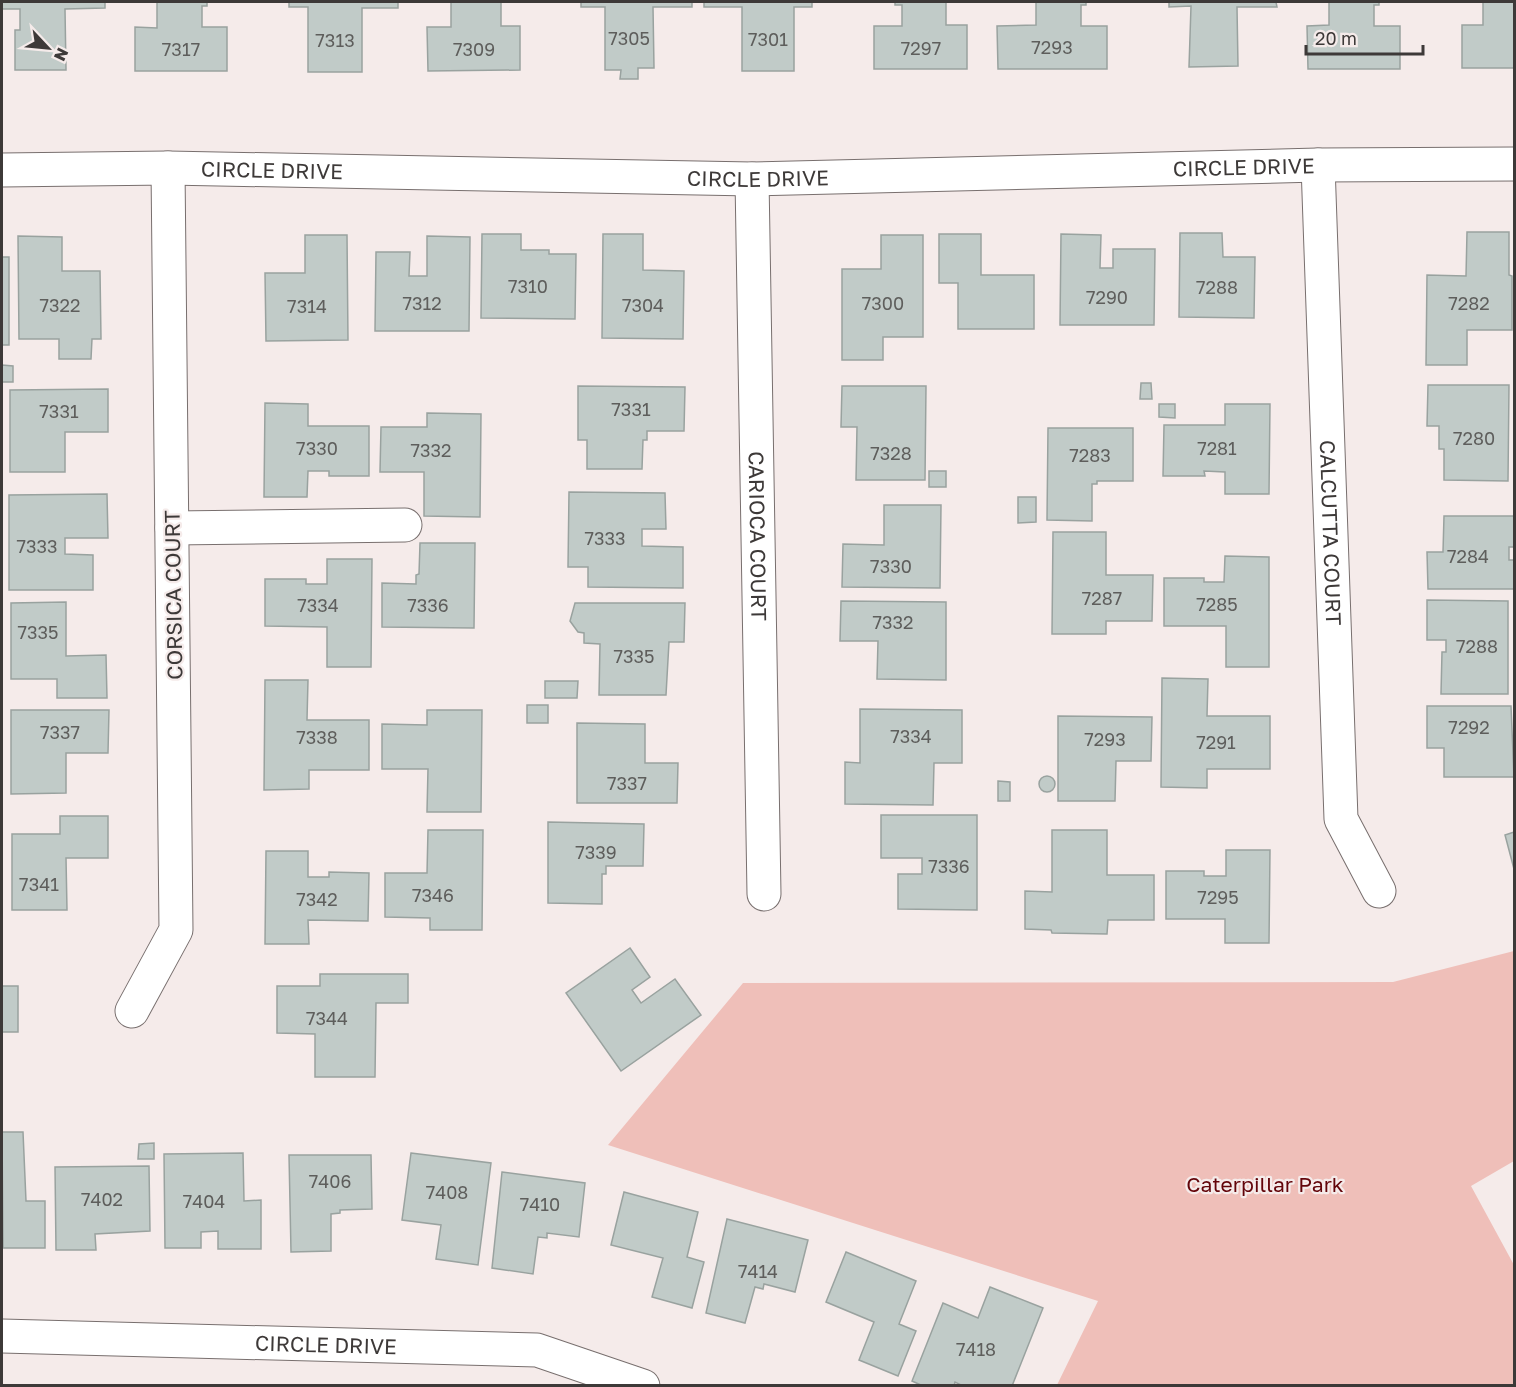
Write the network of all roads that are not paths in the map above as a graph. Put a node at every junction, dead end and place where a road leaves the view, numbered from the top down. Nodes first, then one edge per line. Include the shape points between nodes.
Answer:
1 (1515, 164) edge
2 (1318, 165) junction
3 (168, 168) junction
4 (2, 170) edge
5 (753, 179) junction
6 (405, 525) dead end
7 (172, 528) junction
8 (1379, 891) dead end
9 (764, 894) dead end
10 (132, 1011) dead end
11 (2, 1336) edge
12 (643, 1386) edge

1 - 2 street, CIRCLE DRIVE
2 - 5 street, CIRCLE DRIVE
2 - 8 street, CALCUTTA COURT via 1341,819
3 - 4 street, CIRCLE DRIVE
3 - 5 street, CIRCLE DRIVE
3 - 7 street, CORSICA COURT
5 - 9 street, CARIOCA COURT
6 - 7 street
7 - 10 street, CORSICA COURT via 176,930
11 - 12 street, CIRCLE DRIVE via 537,1350

